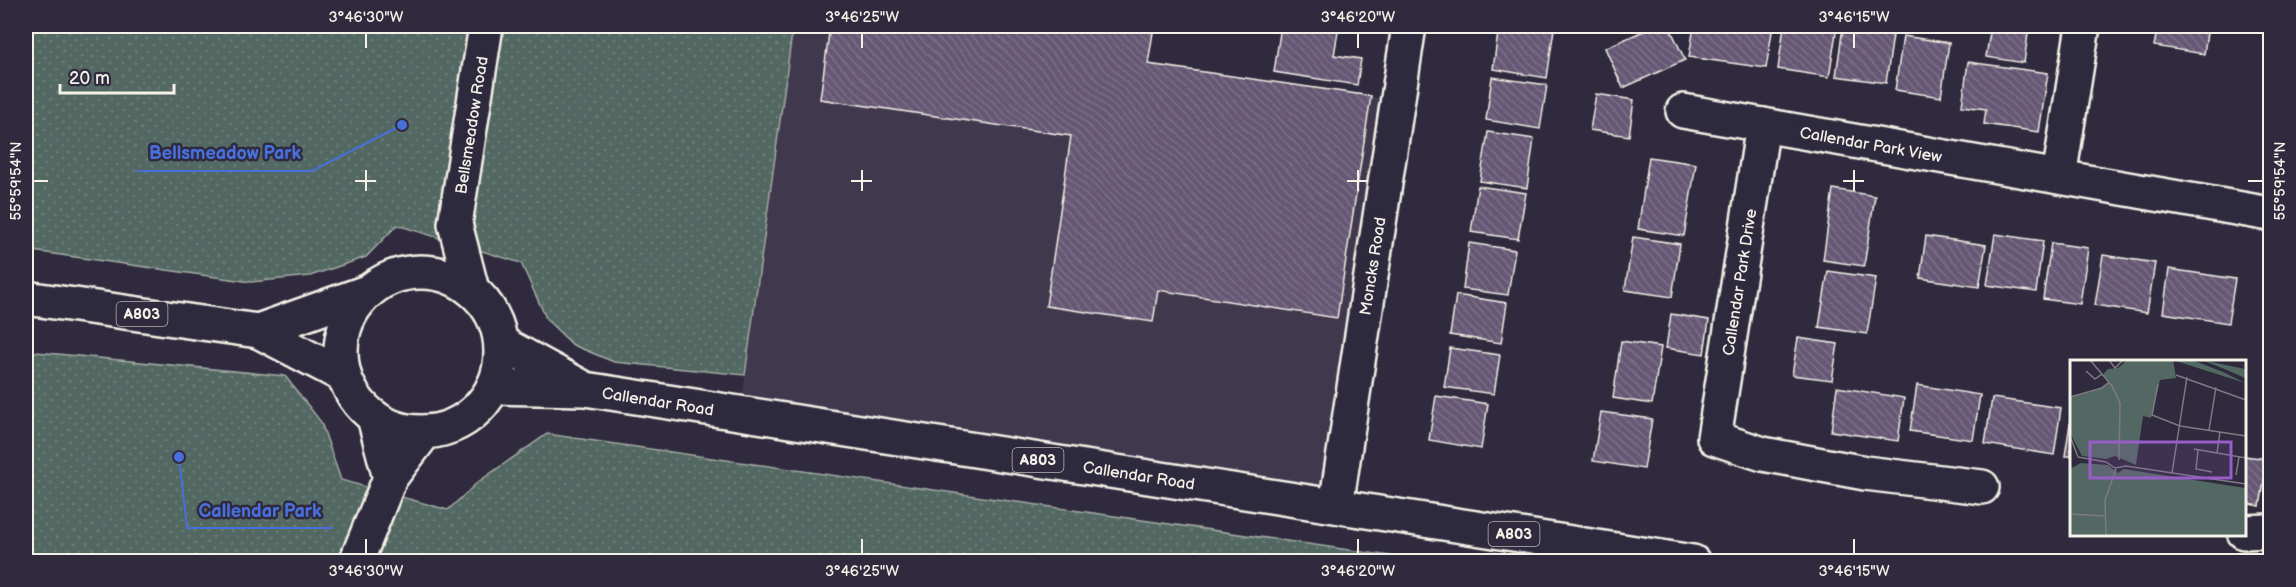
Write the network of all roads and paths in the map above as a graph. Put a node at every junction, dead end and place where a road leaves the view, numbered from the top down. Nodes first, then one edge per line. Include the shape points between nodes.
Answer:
1 (486, 26) edge
2 (1409, 26) edge
3 (2083, 26) edge
4 (1683, 111) dead end
5 (1763, 125) junction
6 (2060, 177) junction
7 (2271, 214) edge
8 (455, 224) junction
9 (411, 272) junction
10 (472, 290) junction
11 (367, 292) junction
12 (26, 298) edge
13 (258, 331) junction
14 (501, 343) junction
15 (344, 376) junction
16 (493, 387) junction
17 (585, 389) junction
18 (374, 417) junction
19 (425, 432) junction
20 (390, 478) junction
21 (1982, 487) dead end
22 (1336, 506) junction
23 (2271, 531) edge
24 (2245, 532) edge
25 (356, 561) edge
26 (1693, 561) edge

1 - 8 main road, Bellsmeadow Road
2 - 22 main road, Moncks Road
3 - 6 main road
4 - 5 main road, Callendar Park View
5 - 6 main road, Callendar Park View
5 - 21 main road, Callendar Park Drive via 1714,438 1763,454 1843,469
6 - 7 main road, Callendar Park View
8 - 9 main road
8 - 10 main road, Bellsmeadow Road
9 - 10 main road, A803 via 454,278
9 - 11 main road, A803 via 387,279
10 - 14 main road, A803 via 486,305
11 - 13 main road, A803
11 - 15 main road, A803 via 352,310 344,331
12 - 13 main road, A803
13 - 15 main road, A803
14 - 16 main road, A803 via 500,366
14 - 17 main road, Callendar Road / A803
15 - 18 main road, A803 via 356,399
16 - 17 main road, Callendar Road / A803
16 - 19 main road, A803 via 481,405 465,418 446,428
17 - 22 main road, Callendar Road / A803
18 - 19 main road, A803 via 398,429
18 - 20 main road
19 - 20 main road
20 - 25 main road
22 - 26 main road, Callendar Road / A803
23 - 24 main road

